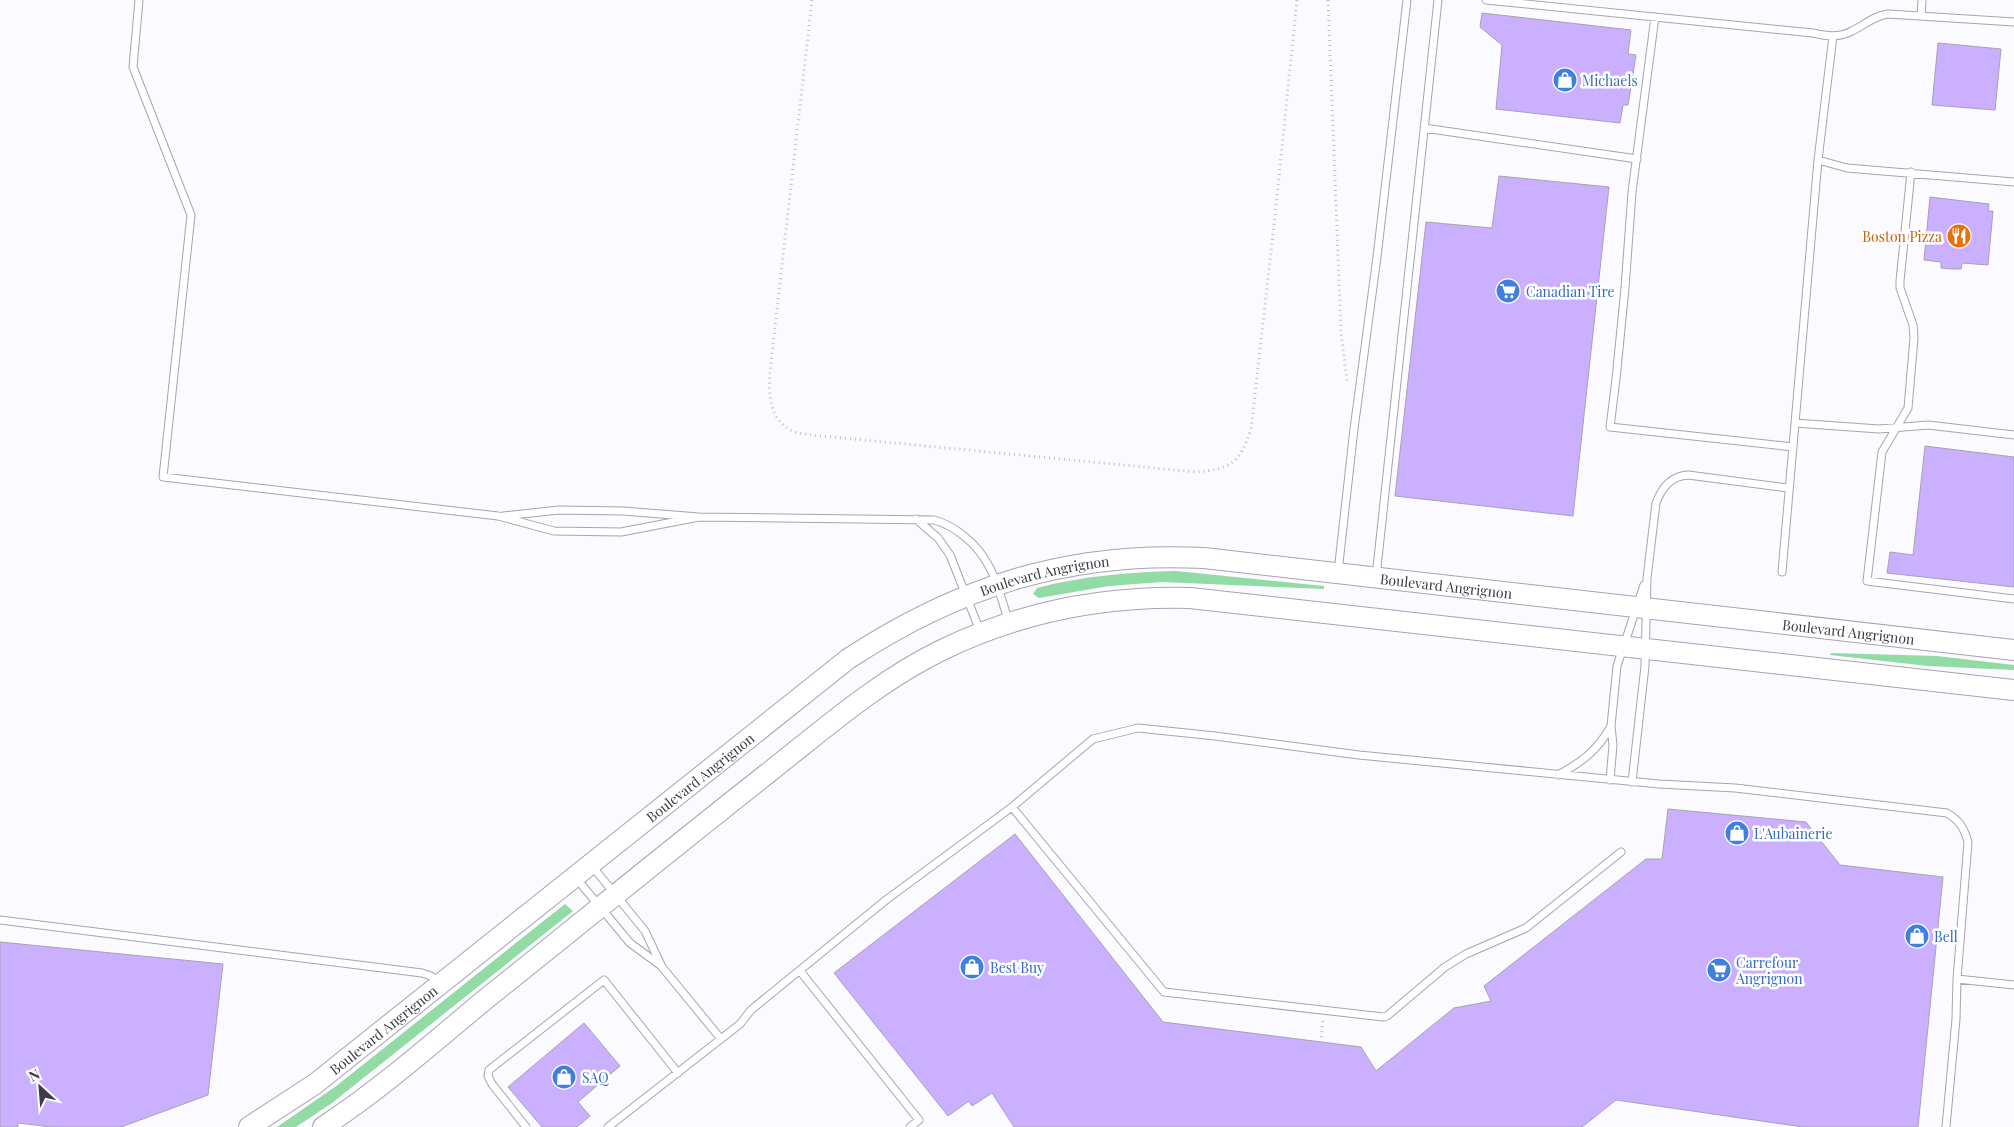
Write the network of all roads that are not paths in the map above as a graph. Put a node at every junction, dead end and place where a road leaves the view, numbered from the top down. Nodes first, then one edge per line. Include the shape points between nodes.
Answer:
1 (139, 0) edge
2 (1407, 0) edge
3 (1438, 0) edge
4 (1486, 0) edge
5 (1922, 0) edge
6 (1921, 16) junction
7 (1656, 17) junction
8 (2014, 22) edge
9 (1834, 36) junction
10 (1424, 128) junction
11 (1637, 159) junction
12 (1818, 160) junction
13 (1911, 172) junction
14 (2014, 182) edge
15 (1795, 423) junction
16 (1899, 426) junction
17 (2014, 435) edge
18 (1793, 447) junction
19 (1788, 488) junction
20 (498, 516) junction
21 (699, 517) junction
22 (915, 519) junction
23 (1782, 572) dead end
24 (1338, 573) junction
25 (1376, 577) junction
26 (997, 584) junction
27 (966, 595) junction
28 (2014, 599) edge
29 (1641, 608) junction
30 (1010, 623) junction
31 (981, 633) junction
32 (1623, 646) junction
33 (1646, 648) junction
34 (2014, 650) edge
35 (2014, 690) edge
36 (1611, 726) junction
37 (1558, 775) junction
38 (1610, 780) junction
39 (1632, 782) junction
40 (1012, 807) junction
41 (1621, 852) dead end
42 (583, 871) junction
43 (608, 902) junction
44 (0, 920) edge
45 (662, 967) junction
46 (800, 971) junction
47 (1957, 979) junction
48 (442, 984) junction
49 (2014, 985) edge
50 (721, 1039) junction
51 (678, 1073) junction
52 (249, 1127) edge
53 (323, 1127) edge
54 (526, 1127) edge
55 (608, 1127) edge
56 (910, 1127) edge
57 (1946, 1127) edge

1 - 20 lane via 133,68 191,216 163,477
2 - 24 lane
3 - 10 lane
4 - 7 lane
5 - 6 lane
6 - 8 lane
6 - 9 lane via 1882,15 1852,32
7 - 9 lane
7 - 11 lane
9 - 12 lane
10 - 11 lane
10 - 25 lane
11 - 18 lane via 1610,427
12 - 13 lane via 1846,168
12 - 15 lane
13 - 14 lane
13 - 16 lane via 1900,288 1913,325 1914,338 1908,408
15 - 16 lane via 1879,429
15 - 18 lane
16 - 17 lane via 1928,425
16 - 28 lane via 1882,452 1867,582
18 - 19 lane
19 - 23 lane
19 - 29 lane via 1688,475 1673,479 1660,493 1656,503
20 - 21 lane via 559,510
20 - 21 lane via 554,531 621,532
21 - 22 lane
22 - 26 lane via 944,522 954,528 983,553
22 - 27 lane via 944,545
24 - 25 main road, Boulevard Angrignon
24 - 26 main road, Boulevard Angrignon via 1204,558 1148,557 1089,562
25 - 29 main road, Boulevard Angrignon
26 - 27 main road, Boulevard Angrignon
26 - 30 lane
27 - 31 lane
27 - 42 main road, Boulevard Angrignon via 903,624 848,659
29 - 32 lane
29 - 33 lane
29 - 34 main road, Boulevard Angrignon
30 - 31 main road
30 - 32 main road via 1094,603 1190,598
31 - 43 main road via 924,659 882,684
32 - 33 main road
32 - 36 lane via 1617,666
33 - 35 main road
33 - 39 lane
36 - 37 lane via 1590,755
36 - 38 lane
37 - 38 lane
37 - 40 lane via 1138,728 1092,739
38 - 39 lane
39 - 47 lane via 1735,788 1947,813 1958,820 1968,842
40 - 41 lane via 1164,992 1383,1017 1445,967 1466,954 1526,928
40 - 46 lane via 886,900
42 - 43 lane
42 - 43 lane
42 - 48 main road, Boulevard Angrignon
43 - 45 lane via 630,943
43 - 45 lane via 645,931
43 - 53 main road
44 - 48 lane via 422,973
45 - 50 lane
46 - 50 lane
46 - 56 lane via 919,1120
47 - 49 lane
47 - 57 lane
48 - 52 main road, Boulevard Angrignon via 315,1084
50 - 51 lane
51 - 54 lane via 604,980 489,1070 492,1084
51 - 55 lane

